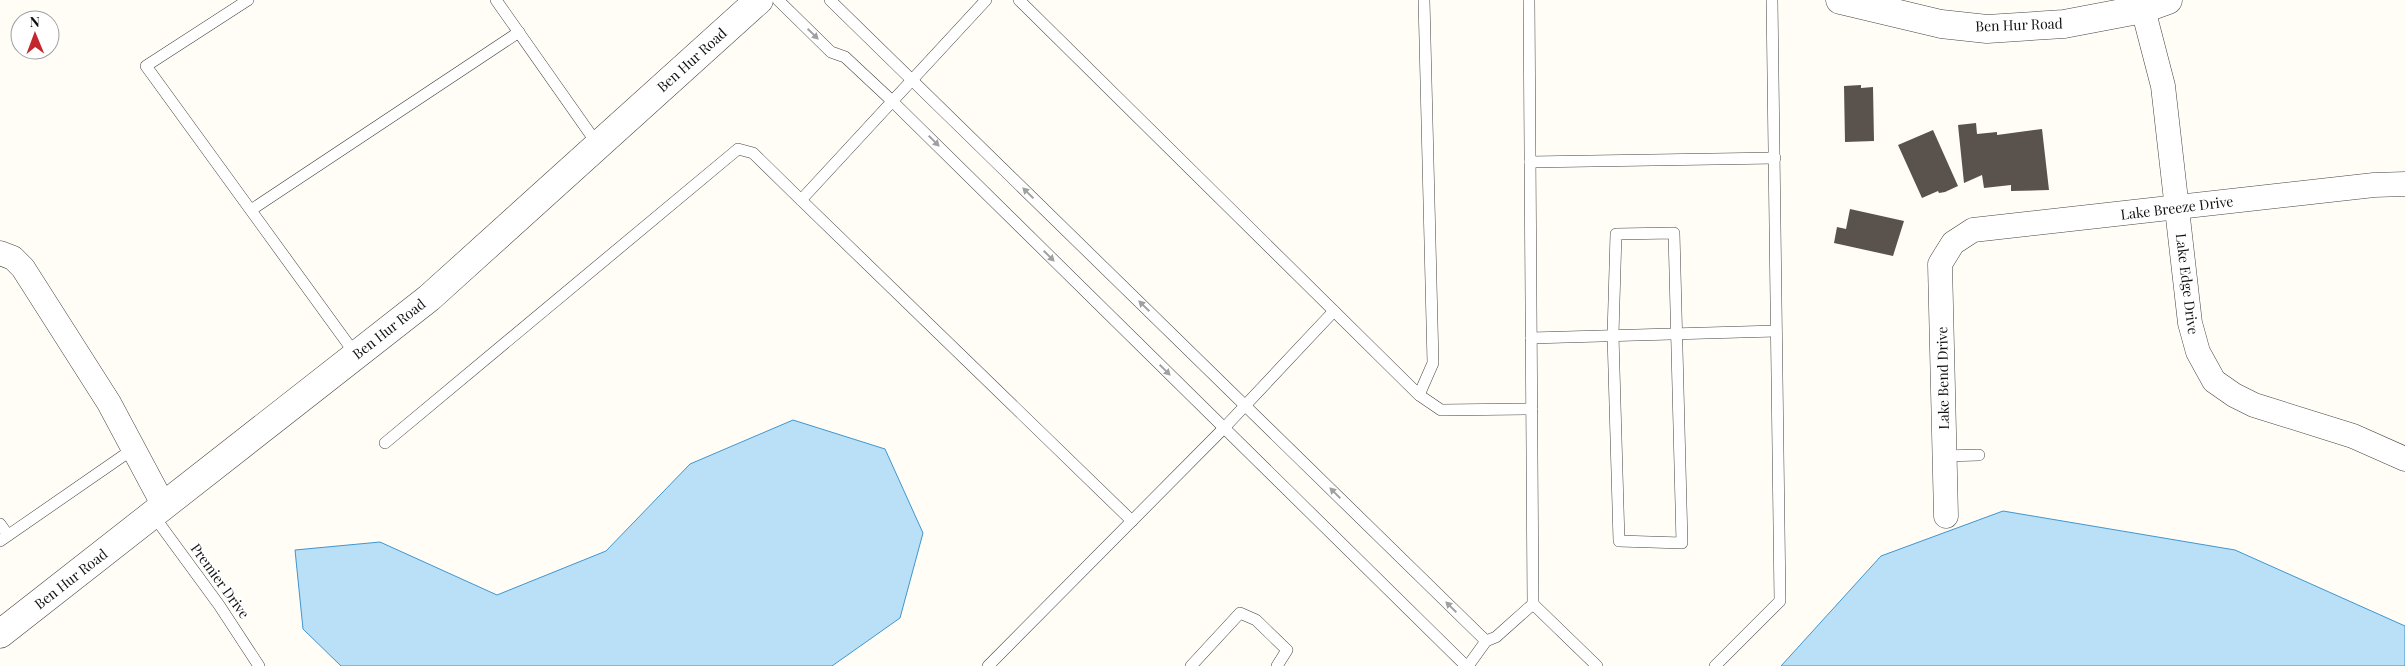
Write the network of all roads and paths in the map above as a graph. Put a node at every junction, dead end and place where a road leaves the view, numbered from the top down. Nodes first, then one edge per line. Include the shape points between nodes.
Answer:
1 (248, 0) edge
2 (496, 0) edge
3 (759, 0) edge
4 (778, 0) edge
5 (830, 0) edge
6 (986, 0) edge
7 (1019, 0) edge
8 (1424, 0) edge
9 (1528, 0) edge
10 (1772, 0) edge
11 (1840, 0) edge
12 (2168, 0) edge
13 (2143, 9) junction
14 (519, 32) junction
15 (912, 80) junction
16 (892, 100) junction
17 (598, 145) junction
18 (1776, 158) junction
19 (1530, 162) junction
20 (2405, 184) edge
21 (800, 200) junction
22 (2178, 208) junction
23 (251, 210) junction
24 (1953, 243) joint
25 (0, 253) edge
26 (1334, 311) junction
27 (1776, 331) junction
28 (1675, 334) junction
29 (1613, 335) junction
30 (1531, 338) junction
31 (356, 355) junction
32 (1419, 395) junction
33 (1246, 405) junction
34 (1532, 408) junction
35 (1224, 428) junction
36 (386, 443) dead end
37 (133, 449) junction
38 (1944, 456) junction
39 (1979, 456) dead end
40 (2405, 459) edge
41 (158, 510) junction
42 (1946, 516) dead end
43 (1132, 521) junction
44 (0, 524) edge
45 (4, 538) edge
46 (1533, 604) junction
47 (0, 634) edge
48 (1486, 642) junction
49 (259, 666) edge
50 (988, 666) edge
51 (1191, 666) edge
52 (1278, 666) edge
53 (1467, 666) edge
54 (1597, 666) edge
55 (1715, 666) edge

1 - 23 lane via 146,66
2 - 14 lane
3 - 17 street, Ben Hur Road
4 -> 16 lane via 831,52 845,57
5 - 15 lane
6 - 15 lane
7 - 26 lane
8 - 32 lane via 1432,363
9 - 19 lane
10 - 18 lane
11 - 13 street, Ben Hur Road via 1942,24 1987,29 2064,24
12 - 13 street, Ben Hur Road
13 - 22 street, Lake Edge Drive via 2163,86
14 - 17 lane
14 - 23 lane
15 - 16 lane
33 -> 15 lane
16 - 21 lane
16 -> 35 lane
17 - 31 street, Ben Hur Road via 429,298
18 - 19 lane
18 - 27 lane
19 - 30 lane
20 - 22 street, Lake Breeze Drive
21 - 36 lane via 752,153 738,148
21 - 43 lane
22 - 24 street, Lake Breeze Drive via 1973,230
22 - 40 street, Lake Edge Drive via 2190,323 2198,352 2214,381 2254,405 2354,436
23 - 31 lane
24 - 38 street, Lake Bend Drive via 1940,264
25 - 37 street via 13,258 23,268 109,403
26 - 32 lane
26 - 33 lane
27 - 28 lane
27 - 55 lane via 1780,601
28 - 29 lane
28 - 29 lane via 1674,233 1664,233 1616,234
28 - 29 lane via 1682,543 1619,541
29 - 30 lane
30 - 34 lane
31 - 41 street, Ben Hur Road
32 - 34 lane via 1441,410
33 - 35 lane
48 -> 33 lane
34 - 46 lane
35 - 43 lane
35 - 53 lane
37 - 41 street
37 - 45 lane
38 - 39 lane
38 - 42 street, Lake Bend Drive
41 - 47 street, Ben Hur Road
41 - 49 lane, Premier Drive
43 - 50 lane
44 - 45 lane
46 - 48 lane
46 - 54 lane
48 - 53 lane
51 - 52 lane via 1240,613 1256,620 1286,650

